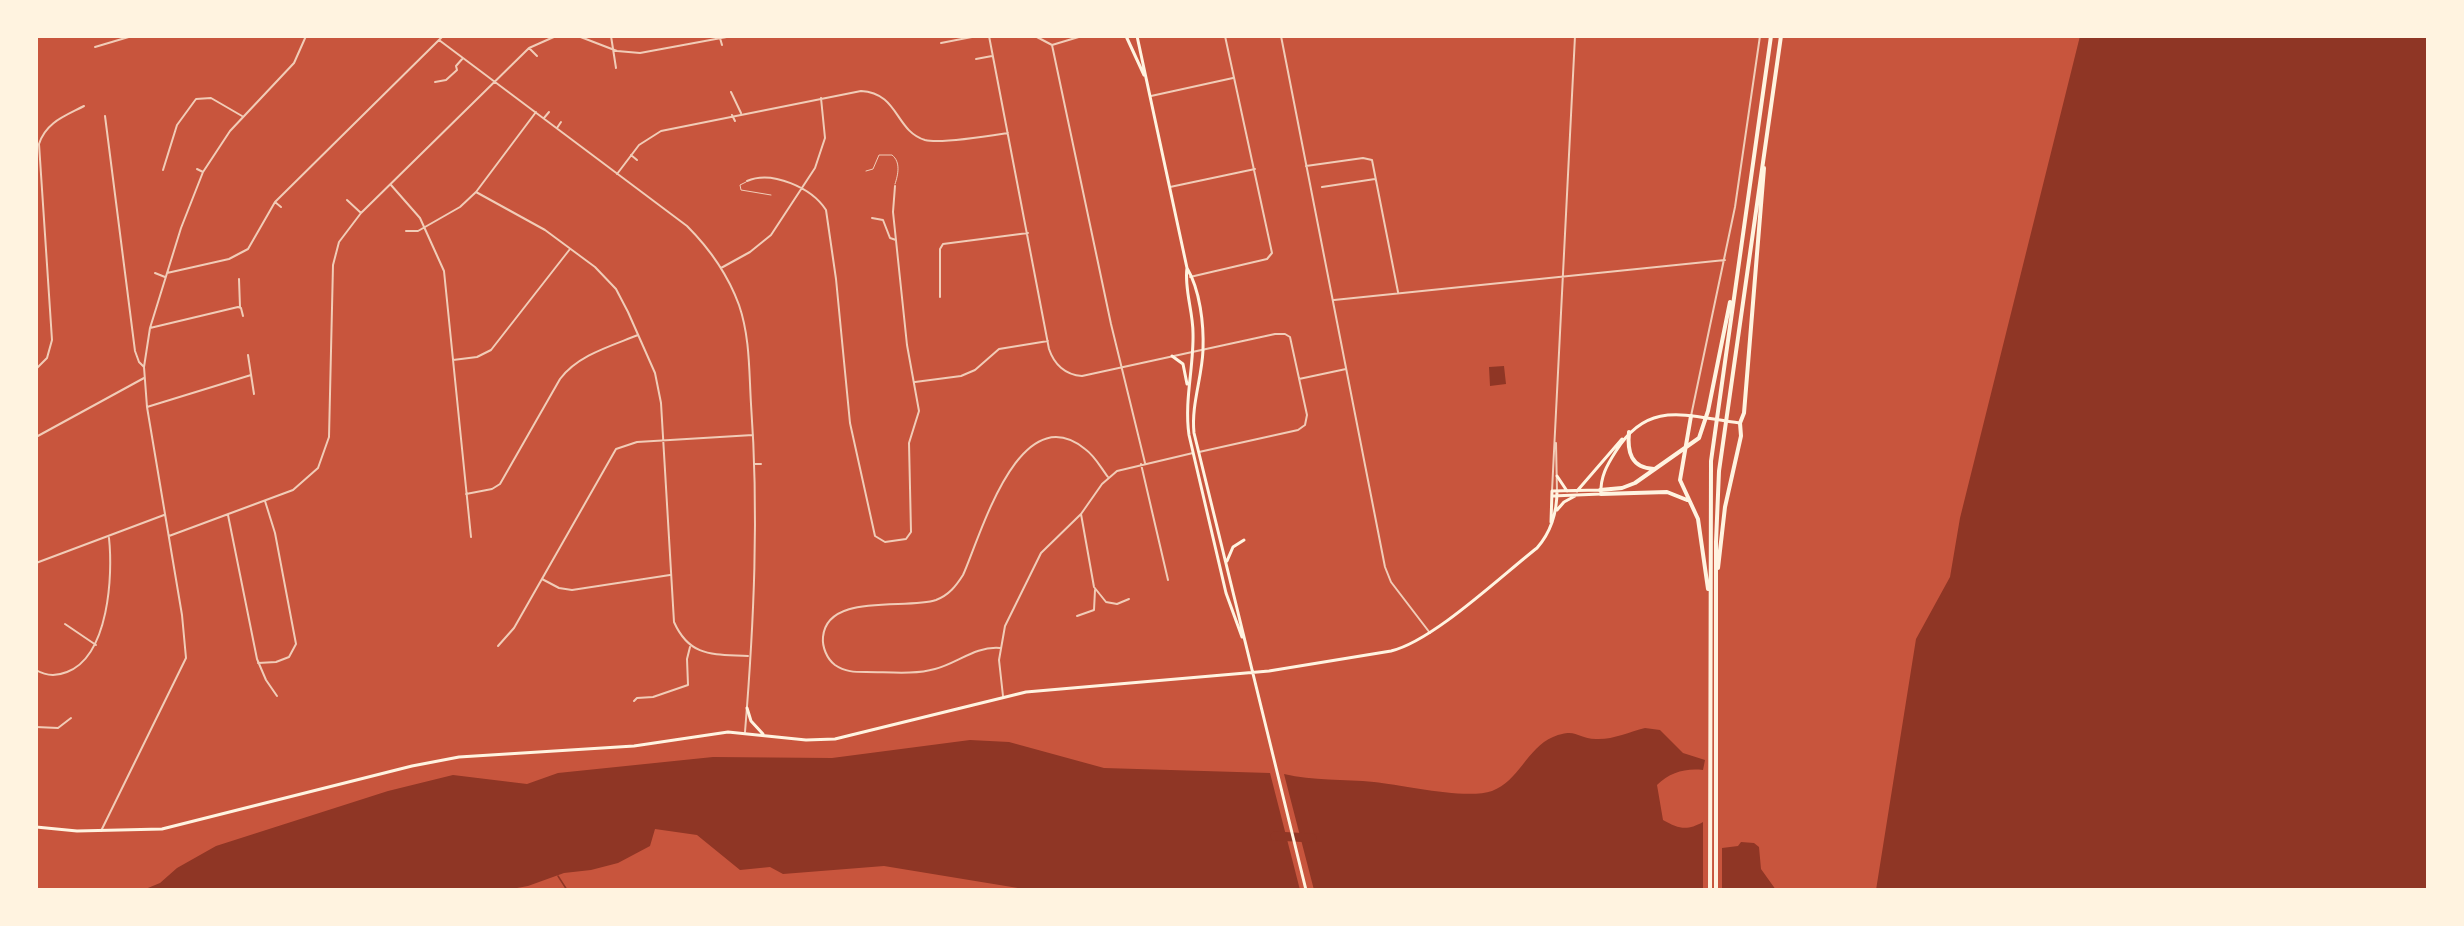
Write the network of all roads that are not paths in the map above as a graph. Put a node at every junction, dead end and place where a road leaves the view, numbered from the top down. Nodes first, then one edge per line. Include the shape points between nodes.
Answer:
1 (132, 36) edge
2 (306, 36) edge
3 (443, 36) edge
4 (556, 36) edge
5 (578, 36) edge
6 (611, 36) edge
7 (732, 36) edge
8 (977, 36) edge
9 (988, 36) edge
10 (1035, 36) edge
11 (1082, 36) edge
12 (1126, 36) edge
13 (1137, 36) edge
14 (1225, 36) edge
15 (1281, 36) edge
16 (1575, 36) edge
17 (1760, 36) edge
18 (1771, 36) edge
19 (1781, 36) edge
20 (547, 37) edge
21 (720, 38) junction
22 (439, 40) junction
23 (941, 43) dead end
24 (722, 45) dead end
25 (1052, 45) junction
26 (95, 47) dead end
27 (529, 48) junction
28 (612, 49) junction
29 (537, 56) dead end
30 (992, 56) junction
31 (463, 57) junction
32 (976, 59) dead end
33 (616, 68) dead end
34 (1144, 75) junction
35 (1233, 78) junction
36 (495, 81) junction
37 (435, 82) dead end
38 (731, 92) dead end
39 (1149, 97) junction
40 (821, 98) junction
41 (84, 106) dead end
42 (536, 112) junction
43 (549, 112) dead end
44 (741, 114) junction
45 (732, 115) junction
46 (105, 116) dead end
47 (242, 117) junction
48 (544, 118) junction
49 (735, 121) dead end
50 (561, 122) dead end
51 (556, 128) junction
52 (1008, 133) junction
53 (1765, 141) junction
54 (631, 155) junction
55 (637, 160) dead end
56 (1306, 166) junction
57 (197, 169) dead end
58 (1255, 169) junction
59 (163, 170) dead end
60 (866, 171) dead end
61 (203, 172) junction
62 (617, 174) junction
63 (1376, 179) junction
64 (747, 181) joint
65 (391, 185) junction
66 (895, 186) joint
67 (1322, 187) dead end
68 (1168, 188) junction
69 (801, 190) junction
70 (476, 192) junction
71 (771, 195) dead end
72 (347, 200) dead end
73 (275, 202) junction
74 (281, 207) dead end
75 (361, 213) junction
76 (872, 219) dead end
77 (424, 228) junction
78 (406, 231) dead end
79 (1028, 233) junction
80 (896, 240) junction
81 (570, 249) junction
82 (1725, 260) junction
83 (721, 268) junction
84 (1187, 268) junction
85 (155, 273) dead end
86 (1736, 274) junction
87 (166, 275) junction
88 (1193, 277) junction
89 (1563, 277) junction
90 (239, 279) dead end
91 (1186, 279) junction
92 (1196, 292) junction
93 (1398, 292) junction
94 (1189, 293) junction
95 (940, 297) dead end
96 (1334, 300) junction
97 (240, 307) junction
98 (1200, 313) junction
99 (1192, 315) junction
100 (243, 316) dead end
101 (150, 328) junction
102 (638, 335) junction
103 (1048, 341) junction
104 (1203, 350) junction
105 (1193, 352) junction
106 (248, 355) dead end
107 (1172, 356) junction
108 (453, 360) junction
109 (144, 367) junction
110 (1121, 368) junction
111 (36, 369) edge
112 (1346, 369) junction
113 (251, 375) junction
114 (144, 378) junction
115 (1299, 379) junction
116 (914, 382) junction
117 (1188, 388) junction
118 (254, 394) dead end
119 (147, 407) junction
120 (1691, 416) junction
121 (1738, 423) junction
122 (1629, 432) junction
123 (753, 435) junction
124 (36, 437) edge
125 (1623, 438) junction
126 (1555, 440) junction
127 (663, 441) junction
128 (1199, 452) junction
129 (1193, 453) junction
130 (1145, 463) junction
131 (754, 464) junction
132 (761, 464) dead end
133 (1141, 464) junction
134 (1656, 469) junction
135 (1557, 476) junction
136 (1108, 477) junction
137 (1567, 491) junction
138 (1600, 492) junction
139 (1557, 493) junction
140 (1577, 493) junction
141 (466, 494) junction
142 (1552, 494) junction
143 (1688, 500) junction
144 (265, 501) junction
145 (1556, 512) junction
146 (228, 514) junction
147 (1081, 514) junction
148 (164, 515) junction
149 (1551, 523) junction
150 (169, 536) junction
151 (109, 537) junction
152 (471, 537) dead end
153 (1244, 540) dead end
154 (1226, 561) junction
155 (36, 563) edge
156 (670, 575) junction
157 (542, 579) junction
158 (1168, 580) dead end
159 (1094, 587) junction
160 (1130, 599) dead end
161 (1710, 601) junction
162 (1716, 601) junction
163 (1077, 616) dead end
164 (65, 624) dead end
165 (1430, 633) junction
166 (1243, 639) junction
167 (96, 645) junction
168 (498, 646) dead end
169 (690, 646) junction
170 (1000, 648) junction
171 (750, 656) junction
172 (258, 663) junction
173 (36, 670) edge
174 (277, 696) dead end
175 (1003, 696) junction
176 (634, 701) dead end
177 (747, 708) junction
178 (71, 718) dead end
179 (36, 727) edge
180 (745, 732) junction
181 (763, 734) junction
182 (36, 830) edge
183 (101, 831) junction
184 (1306, 890) edge
185 (1710, 890) edge
186 (1716, 890) edge

1 - 26 street
2 - 47 street via 294,63
3 - 22 street
4 - 20 street
5 - 28 street
6 - 28 street
7 - 21 street
8 - 23 street
9 - 30 street
10 - 25 street
11 - 25 street
12 - 34 main road
13 - 34 main road
14 - 35 street
15 - 56 street
16 - 89 street
17 - 82 street
18 - 86 highway
19 - 53 highway
20 - 27 street
21 - 24 street
21 - 28 street via 640,53
22 - 31 street
22 - 73 street
25 - 110 street
27 - 29 street
27 - 36 street
28 - 33 street
30 - 32 street
30 - 52 street
31 - 36 street
31 - 37 street via 446,80
34 - 39 main road
35 - 39 street
35 - 58 street
36 - 42 street
36 - 65 street
38 - 44 street
39 - 68 main road
40 - 44 street
40 - 52 street via 861,91 877,93 925,140
40 - 69 street via 826,122 824,147
41 - 111 street via 54,122 39,144 51,349
42 - 48 street
42 - 70 street
43 - 48 street
44 - 45 street
45 - 49 street
45 - 54 street via 661,130
46 - 109 street via 135,351
47 - 59 street via 211,98 196,99 177,125
47 - 61 street
48 - 51 street
50 - 51 street
51 - 62 street
52 - 79 street
53 - 121 highway via 1754,320 1744,413
53 - 162 highway via 1719,471
54 - 55 street
54 - 62 street
56 - 63 street via 1370,159
56 - 96 street
57 - 61 street
58 - 68 street
58 - 88 street via 1271,245 1270,257
60 - 66 lane via 873,169 879,155 892,155 897,160
61 - 87 street
62 - 83 street via 687,226
63 - 67 street
63 - 93 street
64 - 69 street via 771,178
64 - 71 lane via 740,185 741,190
65 - 75 street
65 - 77 street via 415,211
66 - 80 street
68 - 84 main road
69 - 83 street via 771,235
69 - 116 street via 823,206 828,218 852,431 875,536 882,542 906,539 911,532 909,443 919,416
70 - 77 street via 460,207
70 - 81 street via 528,219
72 - 75 street
73 - 74 street
73 - 87 street via 243,253
75 - 144 street via 339,242 333,265 327,447 318,468 304,482
76 - 80 street via 884,220 890,238
77 - 78 street via 414,233
77 - 108 street via 444,271
79 - 95 street via 943,244
79 - 103 street
80 - 116 street
81 - 102 street via 616,289
81 - 108 street via 491,350 477,357
82 - 89 street
82 - 120 street
83 - 123 street via 743,322
84 - 88 main road
84 - 91 main road
85 - 87 street
86 - 134 highway via 1702,432 1694,444
86 - 161 highway via 1711,461
87 - 101 street
88 - 91 street
88 - 92 main road
89 - 93 street
89 - 126 street
90 - 97 street
91 - 94 main road
92 - 94 main road
92 - 98 main road
93 - 96 street
94 - 99 main road
96 - 112 street
97 - 100 street
97 - 101 street
98 - 99 main road
98 - 104 main road
99 - 105 main road
101 - 109 street
102 - 127 street via 659,386
102 - 141 street via 570,368 501,484
103 - 110 street via 1055,362 1071,374 1082,376
103 - 116 street via 999,349 975,370 961,376
104 - 105 street
104 - 115 street via 1285,334 1291,340
104 - 128 main road via 1193,422
105 - 107 street
105 - 117 main road
106 - 113 street
107 - 110 street
107 - 117 main road via 1184,364
108 - 141 street
109 - 114 street
110 - 130 street
112 - 115 street
112 - 165 street via 1385,567 1390,582
113 - 118 street
113 - 119 street
114 - 119 street
114 - 124 street
115 - 128 street via 1307,415 1303,428
117 - 129 main road via 1187,422
119 - 148 street
120 - 121 main road
120 - 122 main road via 1656,416
120 - 143 highway via 1680,480
121 - 162 highway via 1741,436 1722,524
122 - 125 main road
122 - 134 highway via 1631,458 1641,466
123 - 127 street
123 - 131 street
125 - 138 main road via 1603,473
125 - 140 main road
126 - 135 street
126 - 142 street
127 - 156 street
127 - 157 street via 625,444 616,449
128 - 154 main road
129 - 130 street
129 - 166 main road via 1226,592
130 - 133 street
131 - 132 street
131 - 171 street via 756,526
133 - 136 street
133 - 158 street
134 - 138 highway via 1628,486
135 - 137 main road
135 - 139 street
136 - 147 street
136 - 170 street via 1093,456 1076,443 1054,438 1030,445 1016,459 998,492 954,589 927,602 845,609 829,622 823,639 834,664 855,672 930,670 982,649
137 - 139 main road
137 - 140 main road
138 - 140 main road
138 - 143 highway via 1667,492
139 - 140 main road
139 - 142 main road
139 - 145 main road
140 - 145 main road
141 - 152 street
142 - 149 main road
143 - 161 highway via 1698,519
144 - 146 street
144 - 172 street via 296,644 289,657
145 - 149 main road
146 - 150 street
146 - 172 street
147 - 159 street
147 - 170 street via 1041,553 1009,617
148 - 150 street
148 - 151 street
149 - 165 main road via 1537,548
150 - 183 street via 186,658
151 - 155 street
151 - 167 street via 111,564
153 - 154 main road via 1233,547
154 - 166 main road
156 - 157 street via 572,590
156 - 169 street via 674,622
157 - 168 street via 514,628
159 - 160 street via 1106,602 1117,604
159 - 163 street via 1094,610
161 - 185 highway
162 - 186 highway
164 - 167 street
165 - 175 main road via 1391,651 1269,671
166 - 184 main road
167 - 173 street via 89,657 66,672 51,675
169 - 171 street via 710,654
169 - 176 street via 688,685
170 - 175 street
171 - 177 street
172 - 174 street
175 - 181 main road via 835,739 806,740
177 - 180 street
177 - 181 main road via 751,722
178 - 179 street via 58,728
180 - 181 main road
180 - 183 main road via 634,746 437,760 162,829
182 - 183 main road

